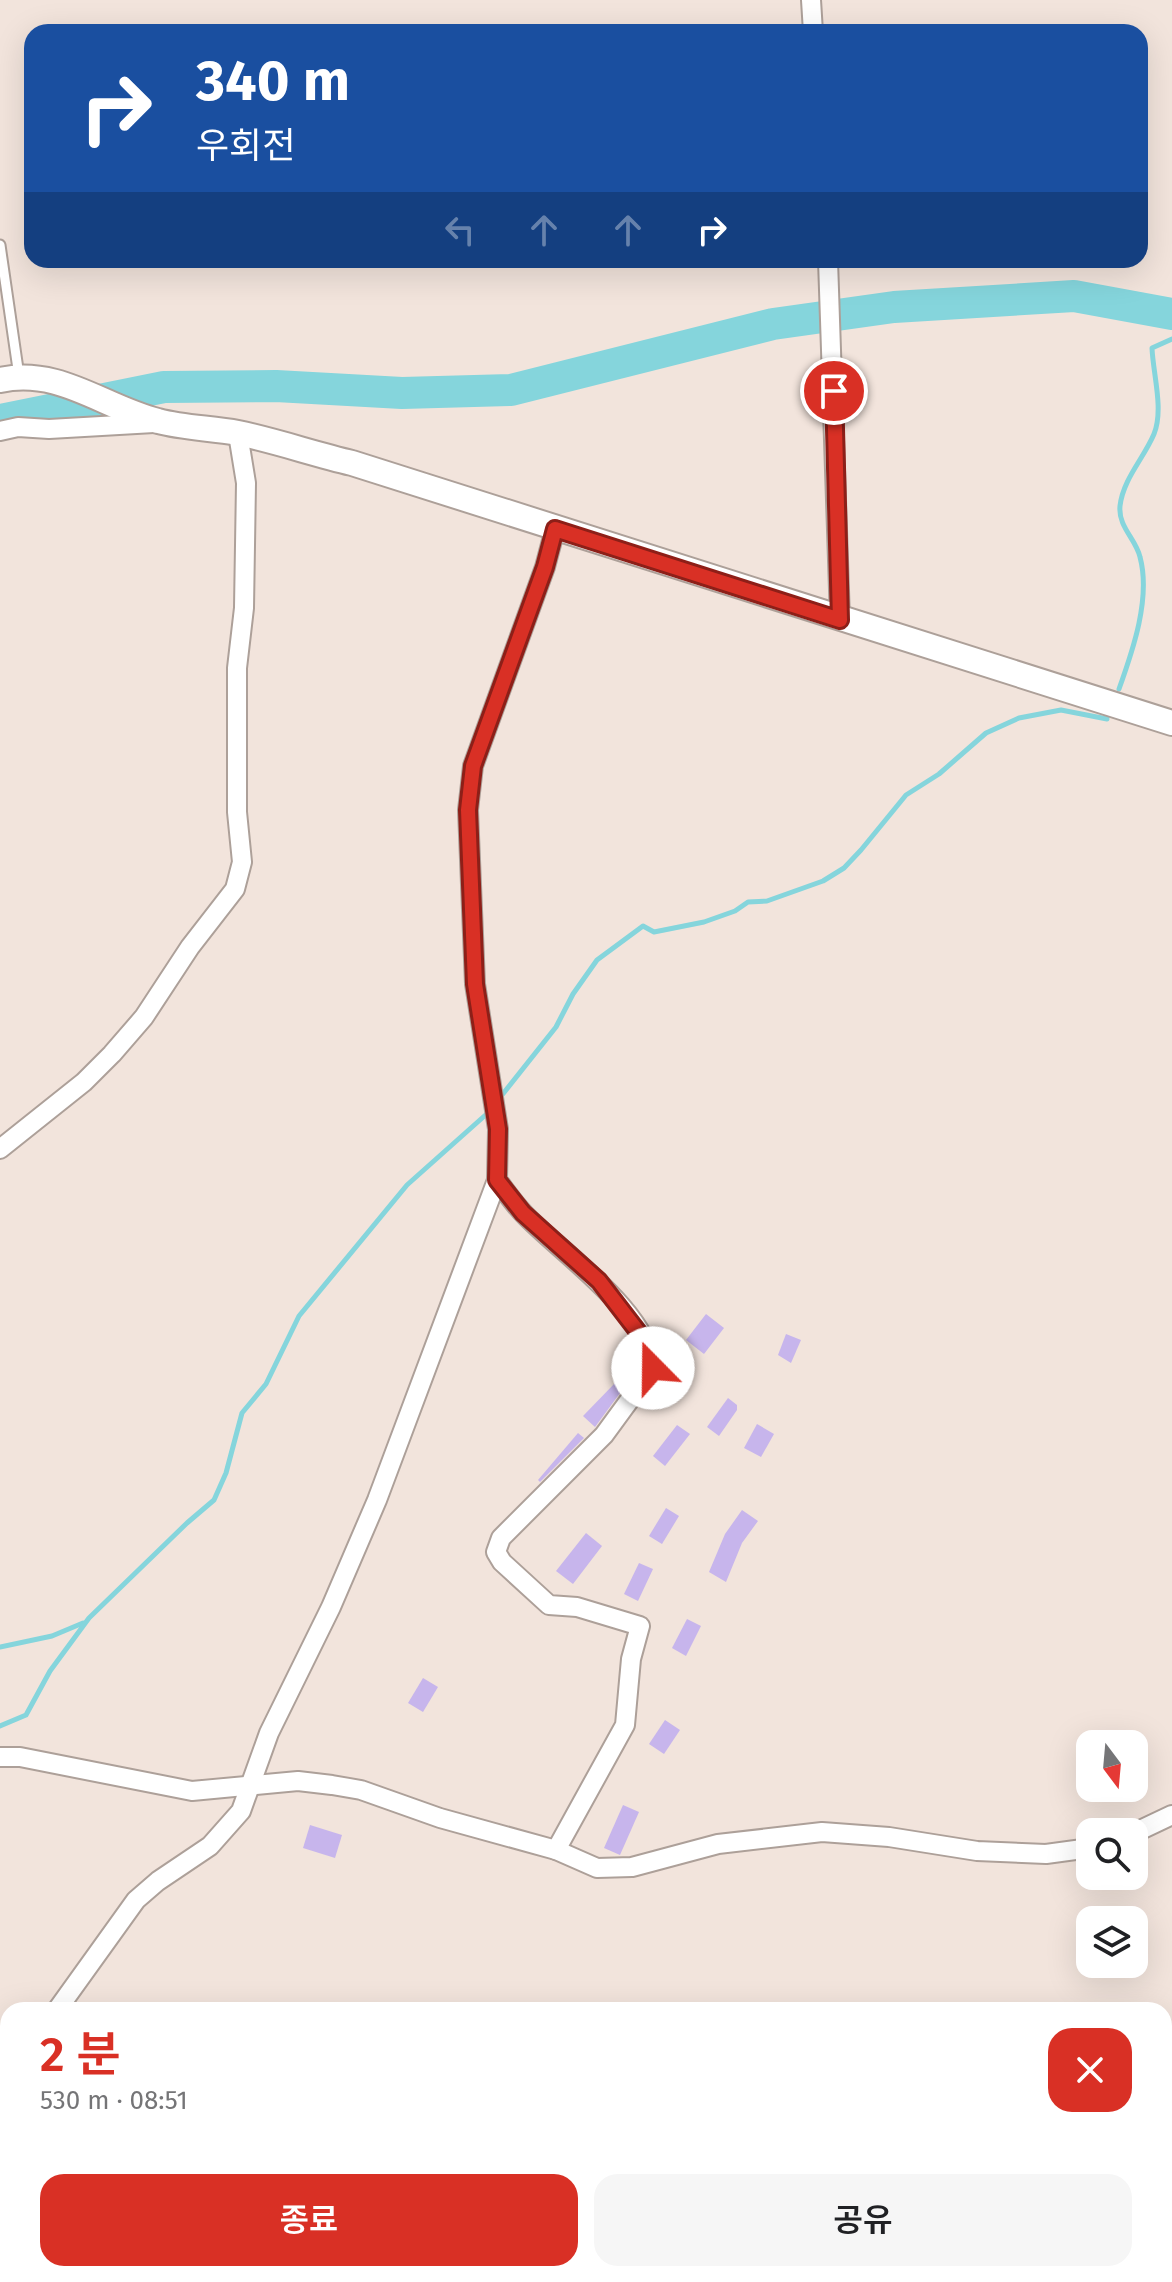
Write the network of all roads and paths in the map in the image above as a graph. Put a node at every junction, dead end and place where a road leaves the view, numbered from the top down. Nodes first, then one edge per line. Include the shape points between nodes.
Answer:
1 (811, 0) edge
2 (812, 24) edge
3 (0, 245) edge
4 (828, 268) edge
5 (10, 380) edge
6 (161, 422) junction
7 (0, 431) edge
8 (238, 434) junction
9 (555, 529) junction
10 (840, 620) junction
11 (1172, 723) edge
12 (0, 1149) edge
13 (497, 1180) junction
14 (0, 1757) edge
15 (252, 1786) junction
16 (1172, 1815) edge
17 (1148, 1826) edge
18 (556, 1850) junction
19 (1076, 1850) edge
20 (63, 2002) edge

1 - 2 street
3 - 5 lane
4 - 10 street
5 - 6 street via 44,378 73,385
6 - 7 street
6 - 8 street
8 - 9 street via 352,463
8 - 12 street via 246,483 244,608 237,668 242,862 235,889 112,1054
9 - 10 street
9 - 13 street via 473,766 468,810 475,984 498,1129
10 - 11 street
13 - 15 street via 377,1500 269,1733
13 - 18 street via 523,1213 599,1281 652,1354 653,1368 604,1435 501,1538 496,1552 549,1605 577,1607 640,1626 625,1725
14 - 15 street via 192,1791
15 - 18 street via 298,1781 361,1790
15 - 20 street via 228,1829 136,1900
16 - 17 street
18 - 19 street via 597,1868 615,1869 718,1844 822,1832 977,1851

